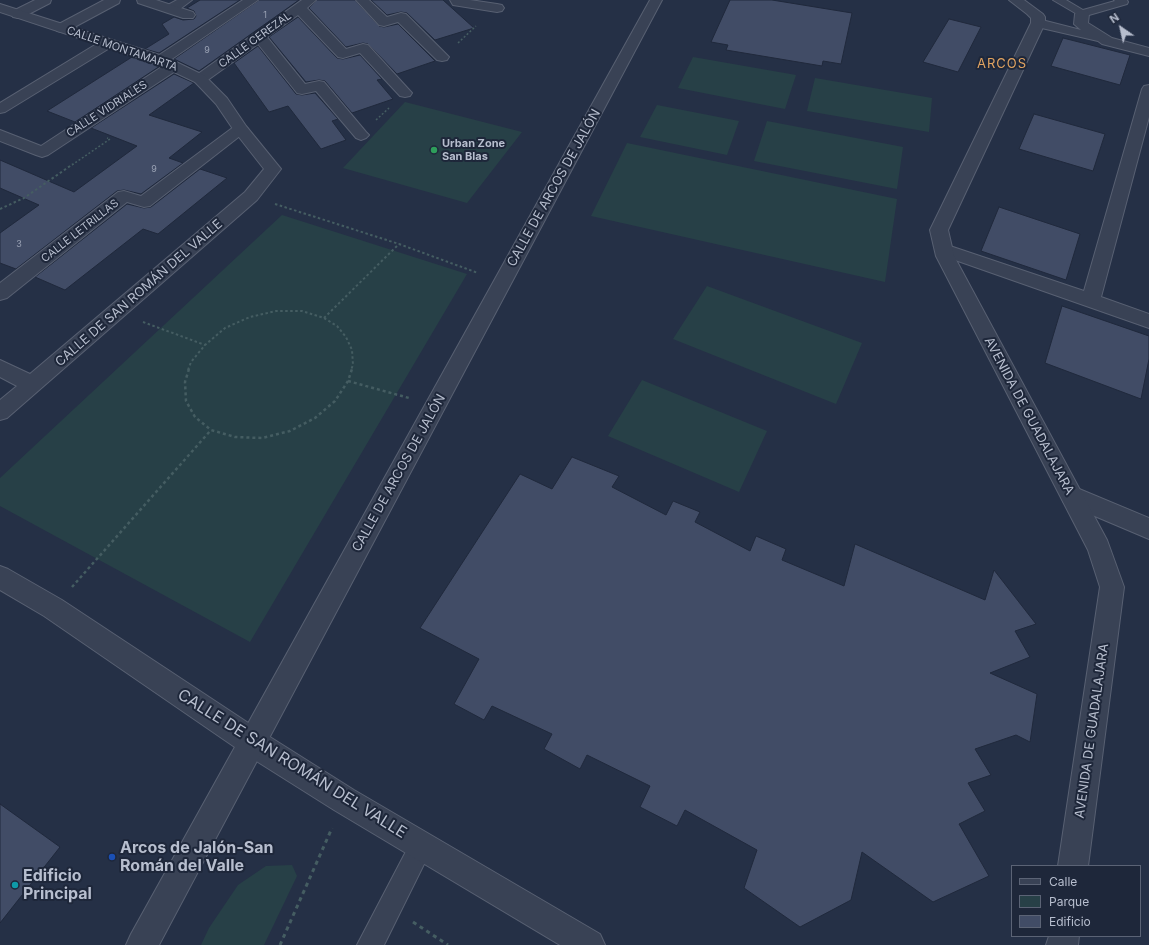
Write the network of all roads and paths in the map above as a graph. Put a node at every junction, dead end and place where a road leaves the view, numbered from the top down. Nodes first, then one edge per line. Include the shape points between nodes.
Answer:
1 (45, 0) edge
2 (114, 0) edge
3 (143, 0) edge
4 (186, 0) edge
5 (252, 0) edge
6 (362, 0) edge
7 (456, 0) edge
8 (656, 0) edge
9 (1015, 0) edge
10 (1058, 0) edge
11 (1124, 1) edge
12 (305, 4) edge
13 (0, 8) edge
14 (497, 8) dead end
15 (171, 9) junction
16 (18, 14) junction
17 (1082, 14) junction
18 (1038, 23) junction
19 (216, 24) junction
20 (62, 28) junction
21 (259, 37) junction
22 (1107, 41) junction
23 (108, 43) junction
24 (1149, 52) edge
25 (442, 57) dead end
26 (167, 63) junction
27 (200, 79) junction
28 (1149, 90) edge
29 (405, 93) dead end
30 (0, 109) edge
31 (240, 129) junction
32 (0, 135) edge
33 (361, 135) dead end
34 (273, 169) joint
35 (252, 196) junction
36 (398, 244) junction
37 (944, 250) junction
38 (503, 281) junction
39 (0, 293) edge
40 (1091, 300) junction
41 (116, 312) junction
42 (324, 318) junction
43 (1149, 321) edge
44 (205, 344) junction
45 (0, 368) edge
46 (348, 381) junction
47 (32, 384) junction
48 (436, 406) junction
49 (0, 412) edge
50 (211, 430) junction
51 (1072, 496) junction
52 (1149, 529) edge
53 (0, 577) edge
54 (53, 608) junction
55 (252, 742) junction
56 (344, 800) junction
57 (421, 846) junction
58 (1073, 865) edge
59 (390, 906) junction
60 (142, 945) edge
61 (280, 945) edge
62 (370, 945) edge
63 (448, 945) edge
64 (589, 945) edge

1 - 16 street
2 - 20 street
3 - 15 street
4 - 15 street
5 - 19 street, CALLE VIDRIALES
6 - 25 street via 384,22 401,17
7 - 14 street
8 - 38 street, CALLE DE ARCOS DE JALÓN
9 - 18 street via 1038,16
10 - 17 lane
11 - 17 lane
12 - 21 street, CALLE CEREZAL
12 - 29 street via 343,54 362,48
13 - 16 street, CALLE MONTAMARTA
15 - 19 street
16 - 20 street, CALLE MONTAMARTA
17 - 22 street via 1081,24
18 - 22 street
18 - 37 street, AVENIDA DE GUADALAJARA via 939,230
19 - 26 street, CALLE VIDRIALES
20 - 23 street, CALLE MONTAMARTA
21 - 27 street, CALLE CEREZAL
21 - 33 street via 302,90 319,85
22 - 24 street
23 - 26 street, CALLE MONTAMARTA
23 - 30 street
26 - 27 street, CALLE MONTAMARTA
26 - 32 street, CALLE VIDRIALES via 42,152
27 - 31 street, CALLE MONTAMARTA via 222,101
28 - 40 street
31 - 34 street, CALLE MONTAMARTA
31 - 39 street, CALLE LETRILLAS via 144,202 124,196
34 - 35 street, CALLE DE SAN ROMÁN DEL VALLE
35 - 36 path
35 - 41 street, CALLE DE SAN ROMÁN DEL VALLE
36 - 38 path
36 - 42 path
37 - 40 street
37 - 51 street, AVENIDA DE GUADALAJARA
38 - 48 street, CALLE DE ARCOS DE JALÓN
40 - 43 street
41 - 44 path
41 - 47 street, CALLE DE SAN ROMÁN DEL VALLE
42 - 44 path via 302,311 276,311 250,316 226,328
42 - 46 path via 337,326 352,350 353,365
44 - 50 path via 192,362 187,375 186,401 195,417
45 - 47 street
46 - 48 path
46 - 50 path via 335,401 315,418 290,431 262,438 235,437
47 - 49 street, CALLE DE SAN ROMÁN DEL VALLE
48 - 55 street, CALLE DE ARCOS DE JALÓN
50 - 54 path
51 - 52 street
51 - 58 street, AVENIDA DE GUADALAJARA via 1099,548 1112,587
53 - 54 street, CALLE DE SAN ROMÁN DEL VALLE
54 - 55 street, CALLE DE SAN ROMÁN DEL VALLE
55 - 56 street, CALLE DE SAN ROMÁN DEL VALLE
55 - 60 street, CALLE DE ARCOS DE JALÓN
56 - 57 street, CALLE DE SAN ROMÁN DEL VALLE
56 - 61 path
57 - 59 lane
57 - 64 street, CALLE DE SAN ROMÁN DEL VALLE
59 - 62 lane
59 - 63 path

